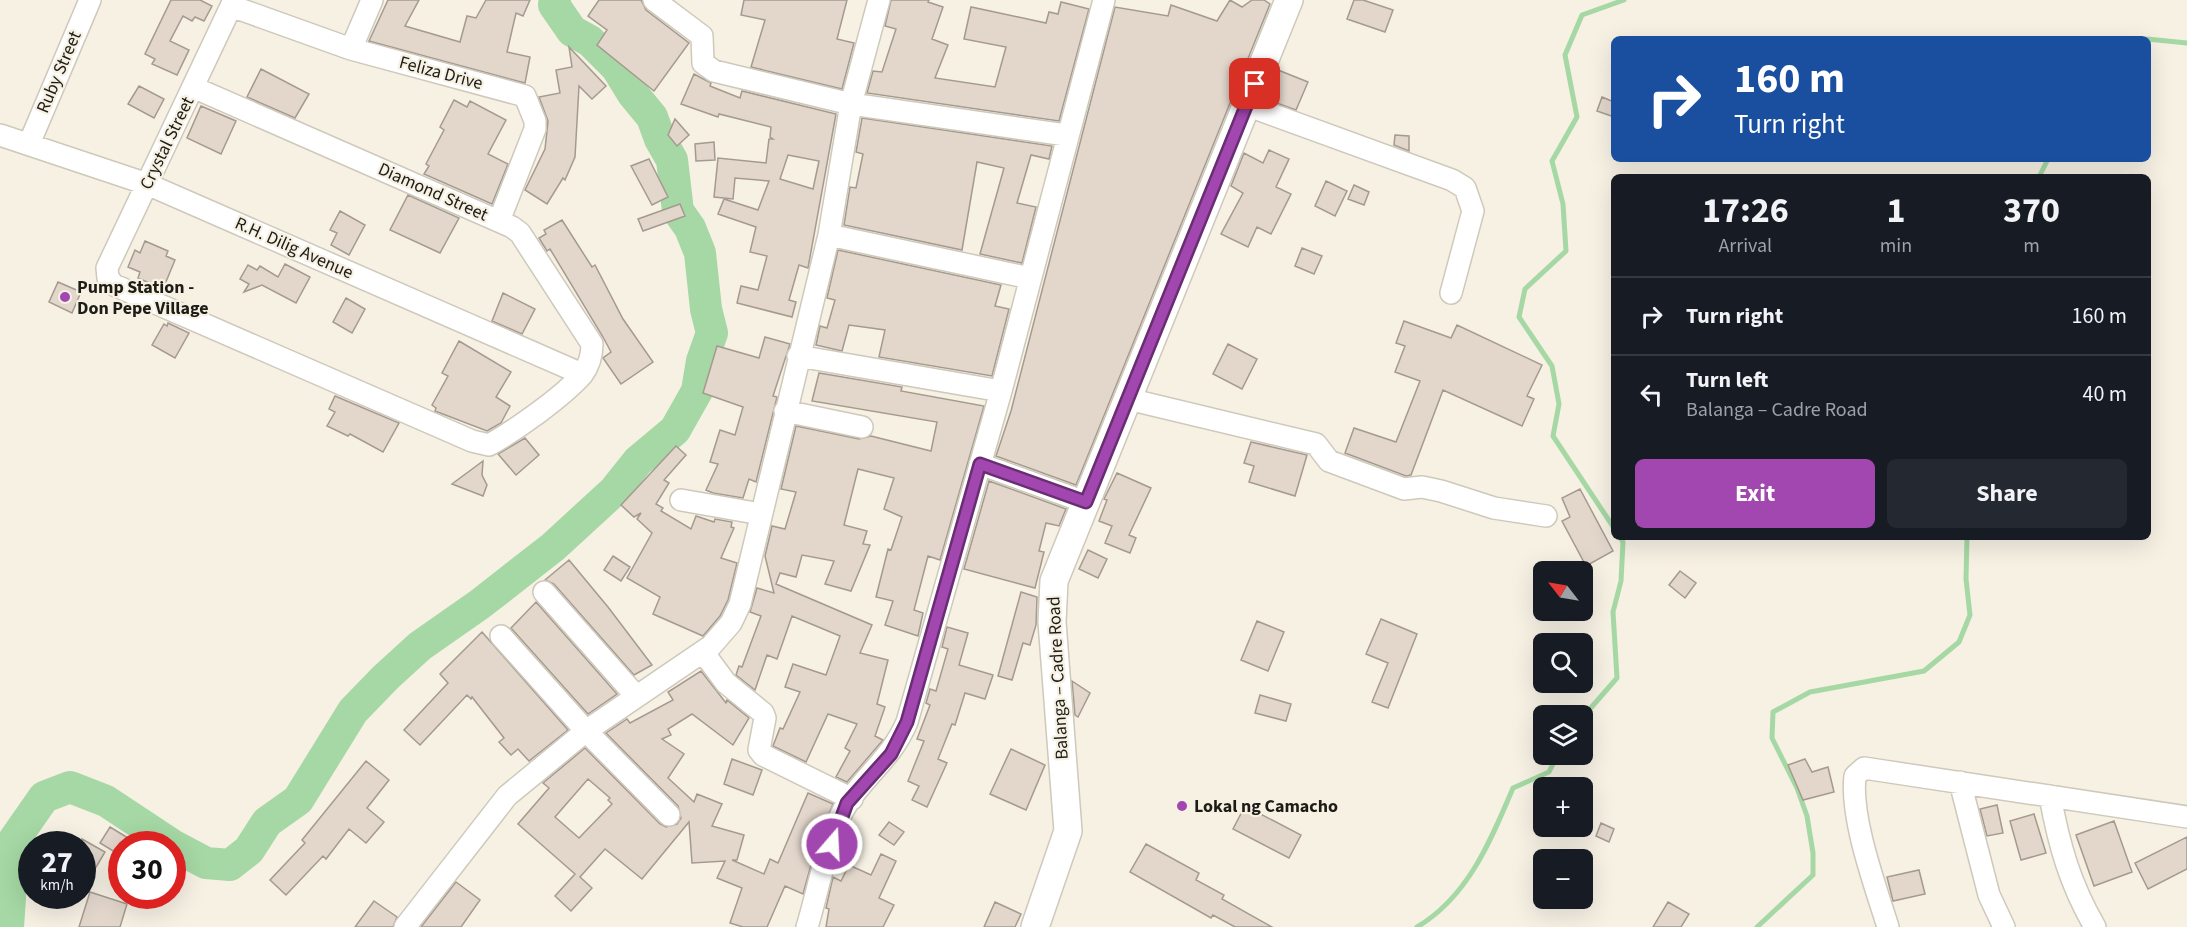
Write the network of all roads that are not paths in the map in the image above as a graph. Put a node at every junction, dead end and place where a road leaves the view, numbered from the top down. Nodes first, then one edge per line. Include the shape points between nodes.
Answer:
1 (90, 0) edge
2 (372, 0) edge
3 (654, 0) edge
4 (879, 0) edge
5 (1104, 0) edge
6 (1289, 0) edge
7 (233, 3) edge
8 (351, 49) junction
9 (195, 88) junction
10 (851, 104) junction
11 (1246, 105) junction
12 (0, 135) edge
13 (1066, 135) junction
14 (29, 144) junction
15 (147, 184) junction
16 (499, 221) junction
17 (829, 235) junction
18 (1030, 278) junction
19 (1451, 293) dead end
20 (798, 356) junction
21 (582, 374) junction
22 (1001, 391) junction
23 (1128, 399) junction
24 (785, 411) junction
25 (862, 427) dead end
26 (980, 464) junction
27 (681, 500) dead end
28 (1086, 502) junction
29 (761, 514) junction
30 (1546, 516) dead end
31 (544, 592) dead end
32 (501, 636) dead end
33 (703, 652) junction
34 (636, 696) junction
35 (586, 731) junction
36 (1960, 783) junction
37 (2050, 796) junction
38 (852, 799) junction
39 (669, 815) dead end
40 (2187, 817) edge
41 (405, 927) edge
42 (807, 927) edge
43 (1035, 927) edge
44 (1888, 927) edge
45 (2004, 927) edge
46 (2095, 927) edge

1 - 14 street, Ruby Street
2 - 8 street
3 - 10 street via 702,36 703,63 714,71
4 - 10 street
5 - 13 street
6 - 11 street, Balanga – Cadre Road
7 - 8 street, Feliza Drive
7 - 9 street, Crystal Street
8 - 16 street, Feliza Drive via 525,96 535,129
9 - 15 street, Crystal Street
9 - 16 street, Diamond Street
10 - 13 street
10 - 17 street
11 - 19 street via 1465,188 1473,211
11 - 23 street, Balanga – Cadre Road
12 - 14 street, R.H. Dilig Avenue
13 - 18 street
14 - 15 street, R.H. Dilig Avenue
15 - 21 street, R.H. Dilig Avenue
15 - 21 street, Crystal Street via 107,268 114,285 489,446
16 - 21 street, Diamond Street via 520,233 592,344 592,354
17 - 18 street
17 - 20 street
18 - 22 street
20 - 22 street
20 - 24 street
22 - 26 street
23 - 28 street, Balanga – Cadre Road
23 - 30 street via 1316,444 1329,461 1404,489 1441,491 1494,508
24 - 25 street
24 - 29 street
26 - 28 street
26 - 38 street via 907,722 891,754
27 - 29 street
28 - 43 street, Balanga – Cadre Road via 1053,586 1052,622 1068,831
29 - 33 street via 740,604 722,635
31 - 34 street
32 - 35 street
33 - 34 street
33 - 38 street via 726,683 763,713 759,750 764,755
34 - 35 street
35 - 39 street
35 - 41 street via 507,796
36 - 37 street
36 - 44 street via 1864,768 1855,776 1865,851
36 - 45 street via 1989,895
37 - 40 street
37 - 46 street via 2076,893
38 - 42 street via 838,823

